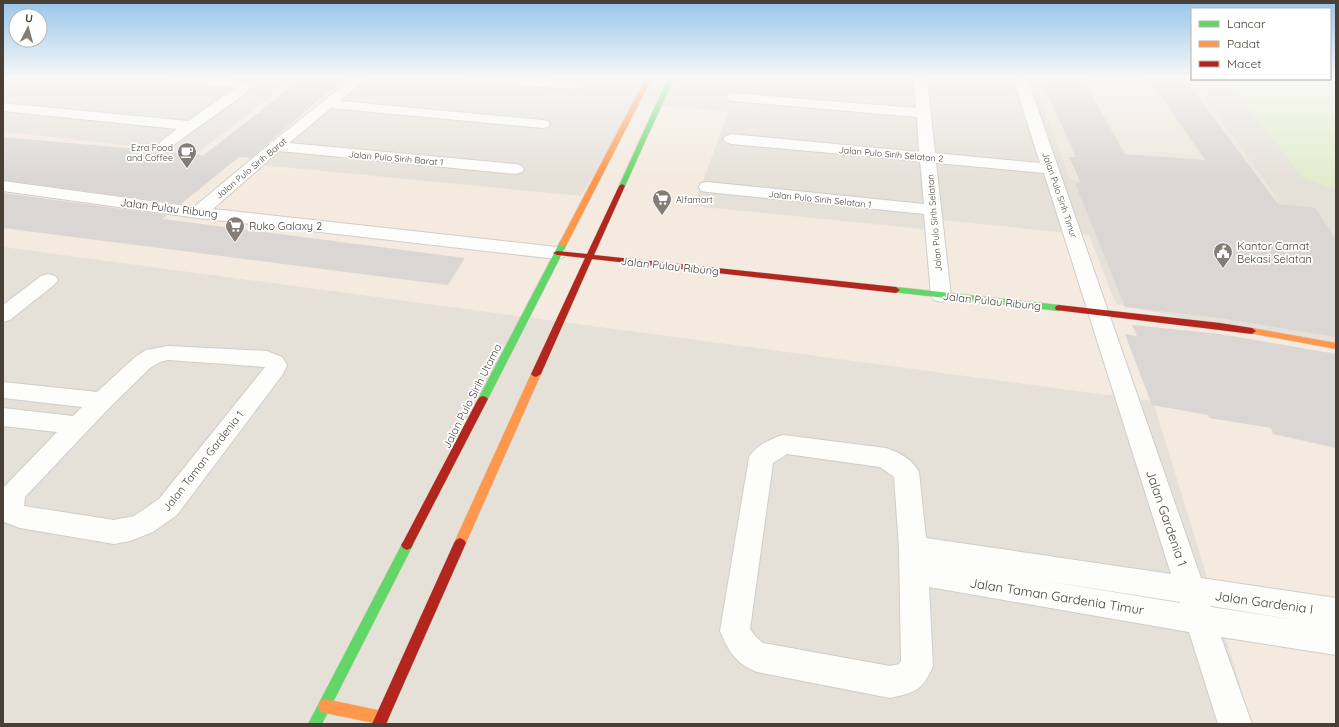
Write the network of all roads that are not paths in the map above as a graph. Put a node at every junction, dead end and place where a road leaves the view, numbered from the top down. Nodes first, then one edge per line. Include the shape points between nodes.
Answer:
1 (52, 112) edge
2 (211, 112) edge
3 (319, 112) edge
4 (414, 112) edge
5 (633, 112) edge
6 (655, 112) edge
7 (911, 112) edge
8 (1032, 112) edge
9 (924, 113) joint
10 (544, 124) dead end
11 (191, 126) junction
12 (731, 139) dead end
13 (167, 143) dead end
14 (276, 146) junction
15 (928, 157) junction
16 (1051, 168) junction
17 (516, 169) dead end
18 (3, 186) edge
19 (707, 187) dead end
20 (933, 210) junction
21 (198, 213) junction
22 (557, 253) junction
23 (589, 257) junction
24 (48, 280) dead end
25 (941, 296) junction
26 (1098, 313) junction
27 (3, 315) edge
28 (1336, 346) edge
29 (3, 390) edge
30 (102, 401) junction
31 (3, 417) edge
32 (79, 426) junction
33 (913, 560) junction
34 (1191, 591) junction
35 (1336, 612) edge
36 (1200, 620) junction
37 (1336, 640) edge
38 (325, 706) junction
39 (381, 721) edge
40 (315, 724) edge
41 (1235, 724) edge

1 - 11 street
2 - 11 street
3 - 14 street, Jalan Pulo Sirih Barat
4 - 10 street
5 - 22 main road, Jalan Pulo Sirih Utama via 590,200
6 - 23 main road via 611,203
7 - 9 street
8 - 16 street, Jalan Pulo Sirih Timur
9 - 15 street, Jalan Pulo Sirih Selatan
11 - 13 street
12 - 15 street, Jalan Pulo Sirih Selatan 2
14 - 17 street, Jalan Pulo Sirih Barat 1
14 - 21 street, Jalan Pulo Sirih Barat
15 - 16 street, Jalan Pulo Sirih Selatan 2
15 - 20 street, Jalan Pulo Sirih Selatan
16 - 26 street, Jalan Pulo Sirih Timur
18 - 21 street, Jalan Pulau Ribung
19 - 20 street, Jalan Pulo Sirih Selatan 1
20 - 25 street, Jalan Pulo Sirih Selatan
21 - 22 street, Jalan Pulau Ribung
22 - 23 main road, Jalan Pulau Ribung
22 - 38 main road, Jalan Pulo Sirih Utama via 528,320
23 - 25 main road, Jalan Pulau Ribung
23 - 39 main road via 555,323
24 - 27 street
25 - 26 main road, Jalan Pulau Ribung
26 - 28 main road, Jalan Pulau Ribung via 1220,326
26 - 34 street, Jalan Gardenia 1
29 - 30 street
30 - 32 street, Jalan Taman Gardenia 1
30 - 32 street, Jalan Taman Gardenia 1 via 142,363 161,354 267,359 276,365 168,508 142,526 114,532 13,514 10,500 16,490
31 - 32 street
33 - 33 street via 917,666 908,678 890,682 757,657 745,648 735,631 761,458 783,444 886,458 906,472
33 - 34 street
33 - 36 street, Jalan Taman Gardenia Timur
34 - 35 street, Jalan Gardenia I
34 - 36 street, Jalan Gardenia 1
36 - 37 street
36 - 41 street, Jalan Gardenia 1
38 - 39 main road
38 - 40 main road, Jalan Pulo Sirih Utama

